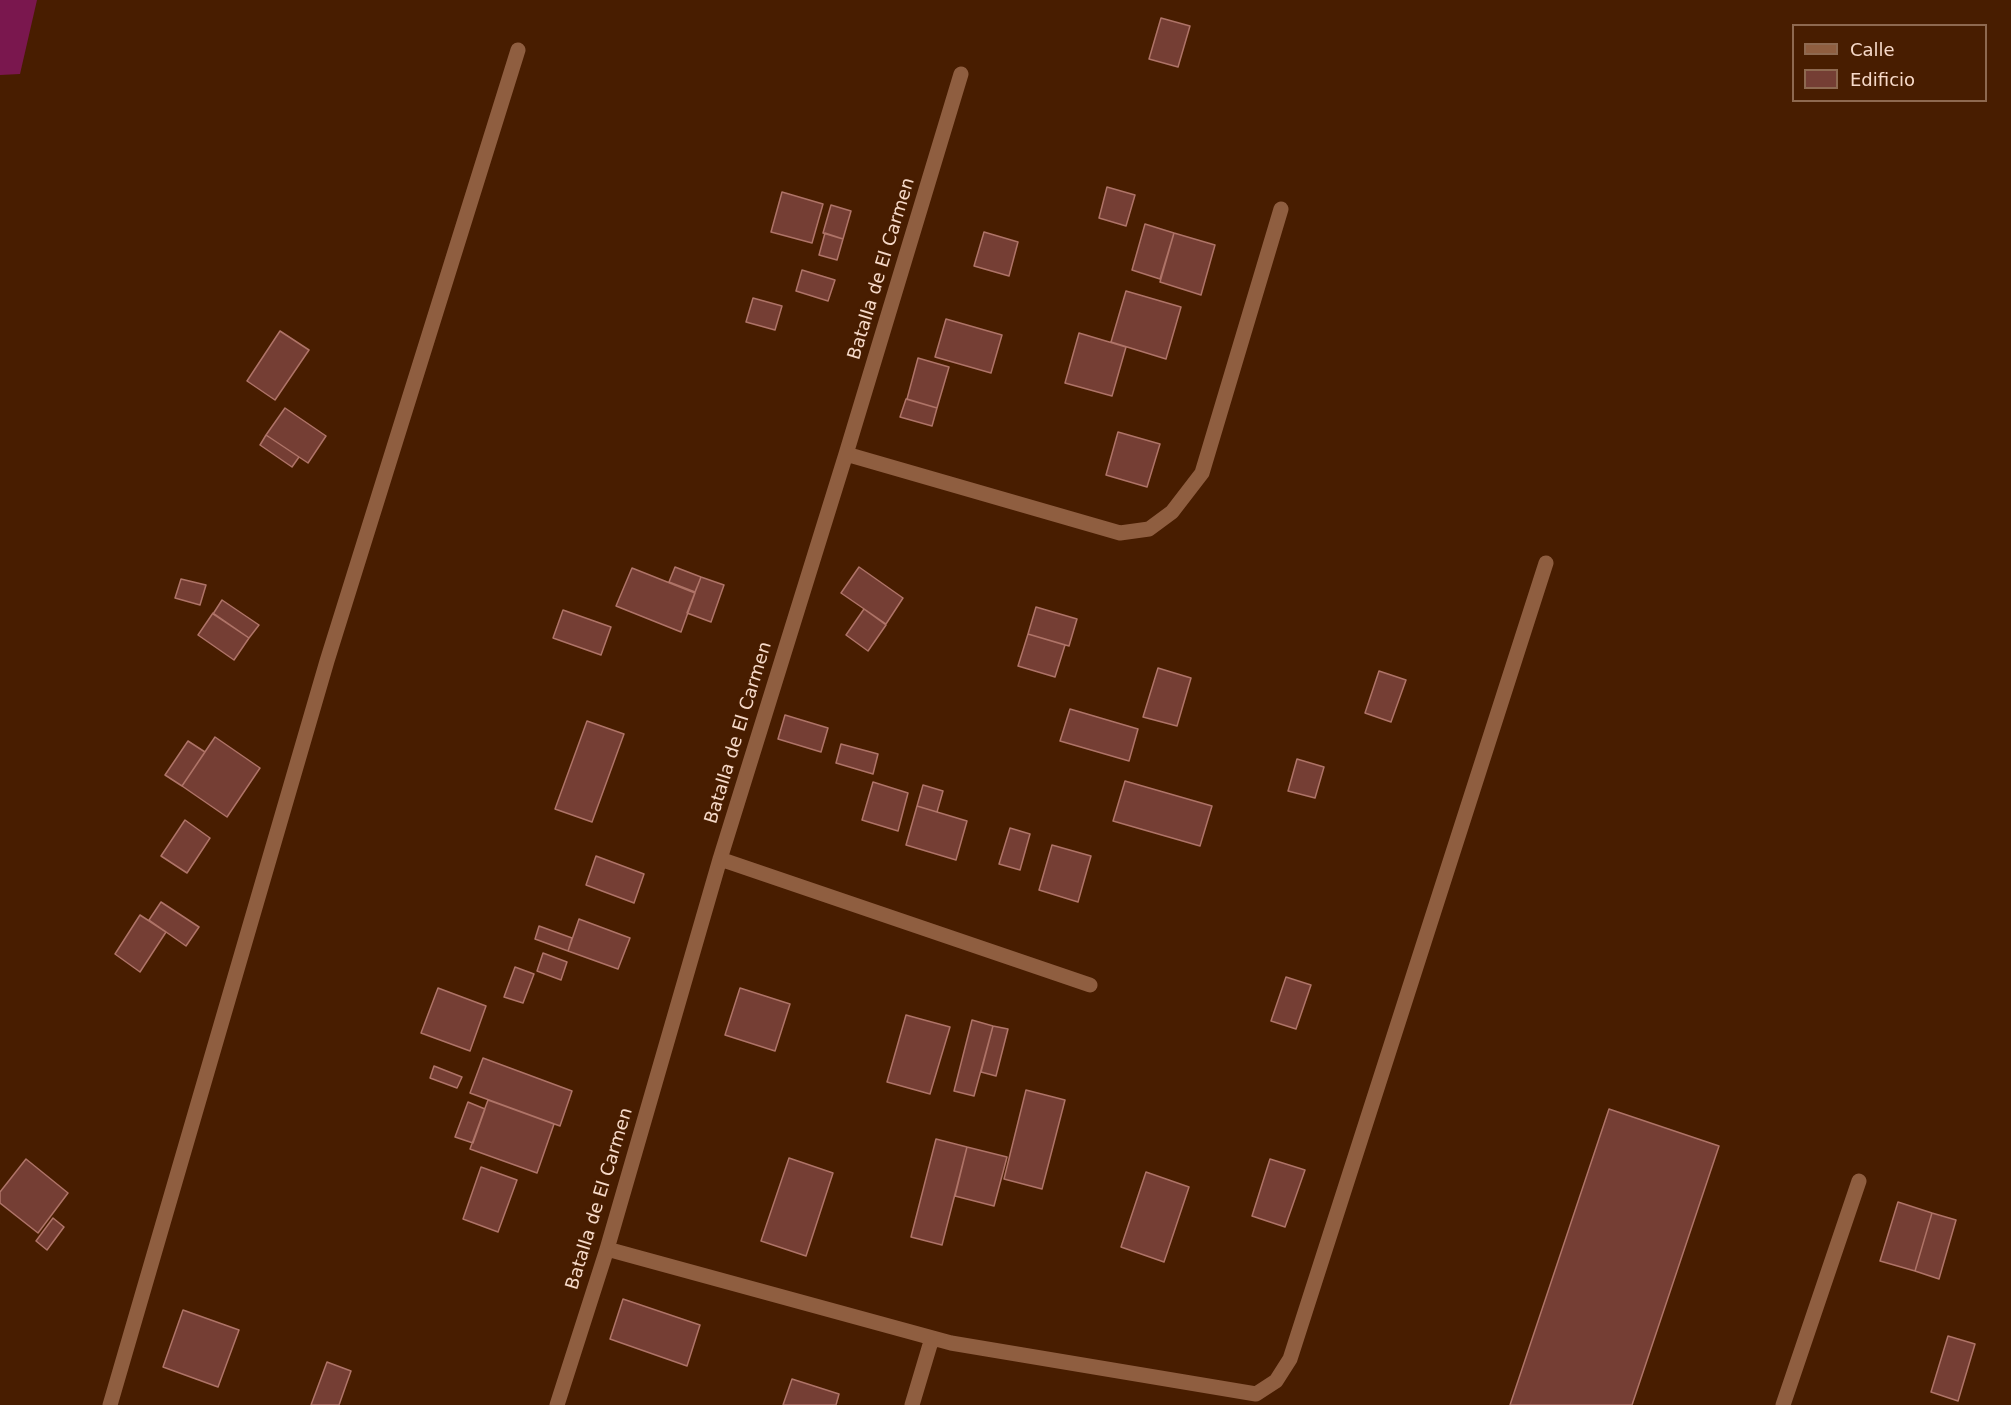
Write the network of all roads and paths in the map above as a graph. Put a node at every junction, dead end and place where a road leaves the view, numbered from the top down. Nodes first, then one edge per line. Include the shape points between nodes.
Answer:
1 (518, 50) dead end
2 (961, 74) dead end
3 (1281, 208) dead end
4 (846, 454) junction
5 (1546, 563) dead end
6 (720, 859) junction
7 (1090, 985) dead end
8 (1858, 1181) dead end
9 (607, 1249) junction
10 (932, 1338) junction
11 (110, 1405) edge
12 (557, 1405) edge
13 (912, 1405) edge
14 (1782, 1405) edge

1 - 11 street via 327,662
2 - 4 street, Batalla de El Carmen
3 - 4 street via 1202,473 1172,512 1149,529 1120,533
4 - 6 street, Batalla de El Carmen
5 - 10 street via 1290,1359 1276,1381 1256,1394
6 - 7 street
6 - 9 street, Batalla de El Carmen
8 - 14 street
9 - 10 street
9 - 12 street, Batalla de El Carmen
10 - 13 street

